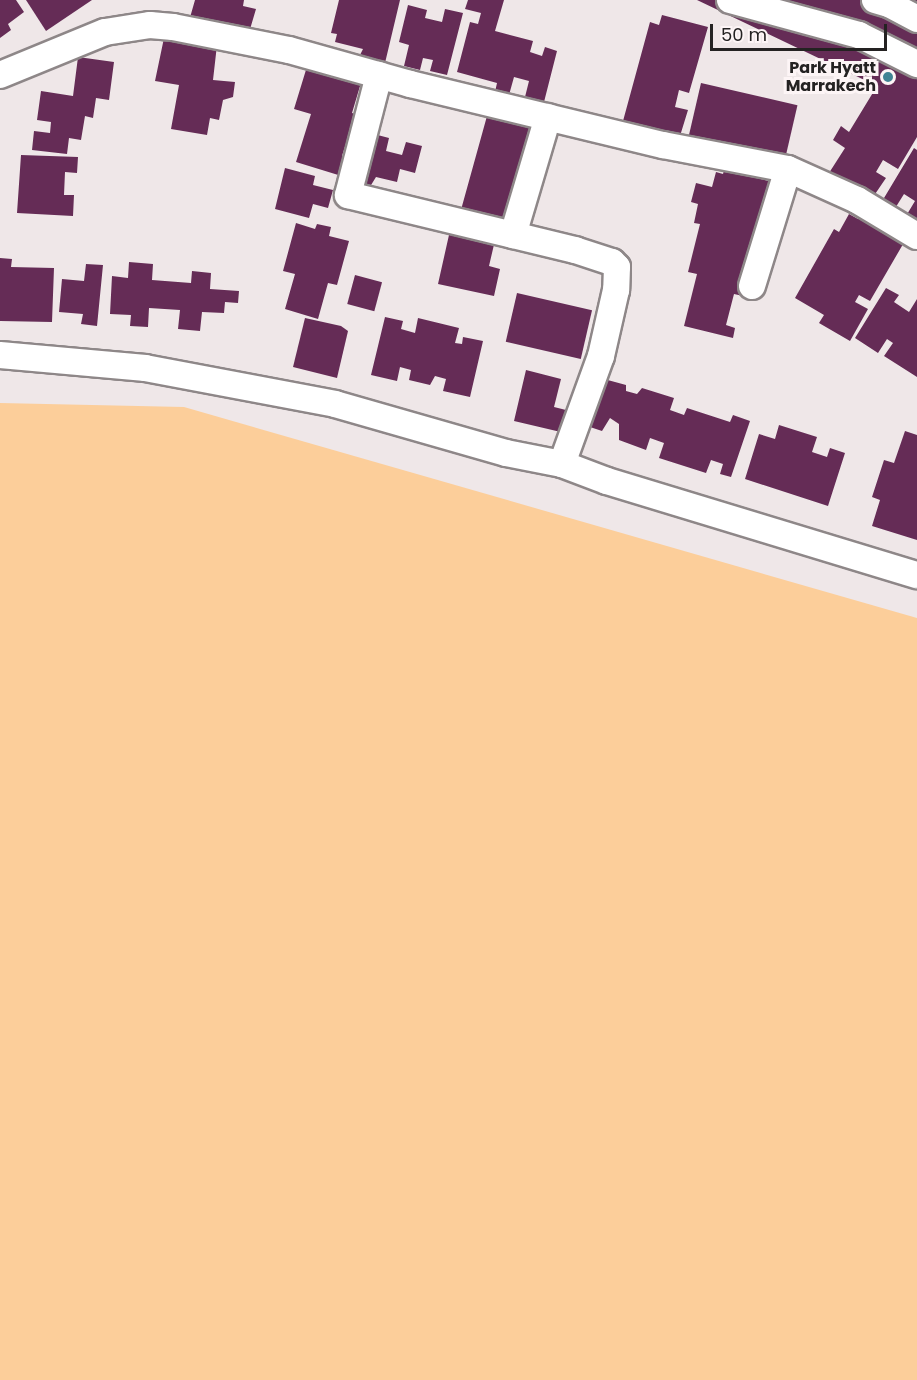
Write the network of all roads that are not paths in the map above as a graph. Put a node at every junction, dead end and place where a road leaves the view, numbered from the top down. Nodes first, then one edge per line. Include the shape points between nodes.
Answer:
1 (730, 0) edge
2 (875, 0) edge
3 (917, 19) edge
4 (917, 64) edge
5 (0, 75) edge
6 (379, 75) junction
7 (548, 117) junction
8 (788, 169) junction
9 (513, 235) junction
10 (917, 236) edge
11 (752, 286) dead end
12 (0, 355) edge
13 (562, 464) junction
14 (917, 575) edge

1 - 4 street via 859,35
2 - 3 street
5 - 6 street via 105,32 150,25 289,50
6 - 7 street
6 - 9 street via 348,195
7 - 8 street via 663,146
7 - 9 street
8 - 10 street via 857,200
8 - 11 street
9 - 13 street via 576,250 617,267 616,290 601,356
12 - 13 street via 145,368 228,382 335,404 506,453
13 - 14 street

